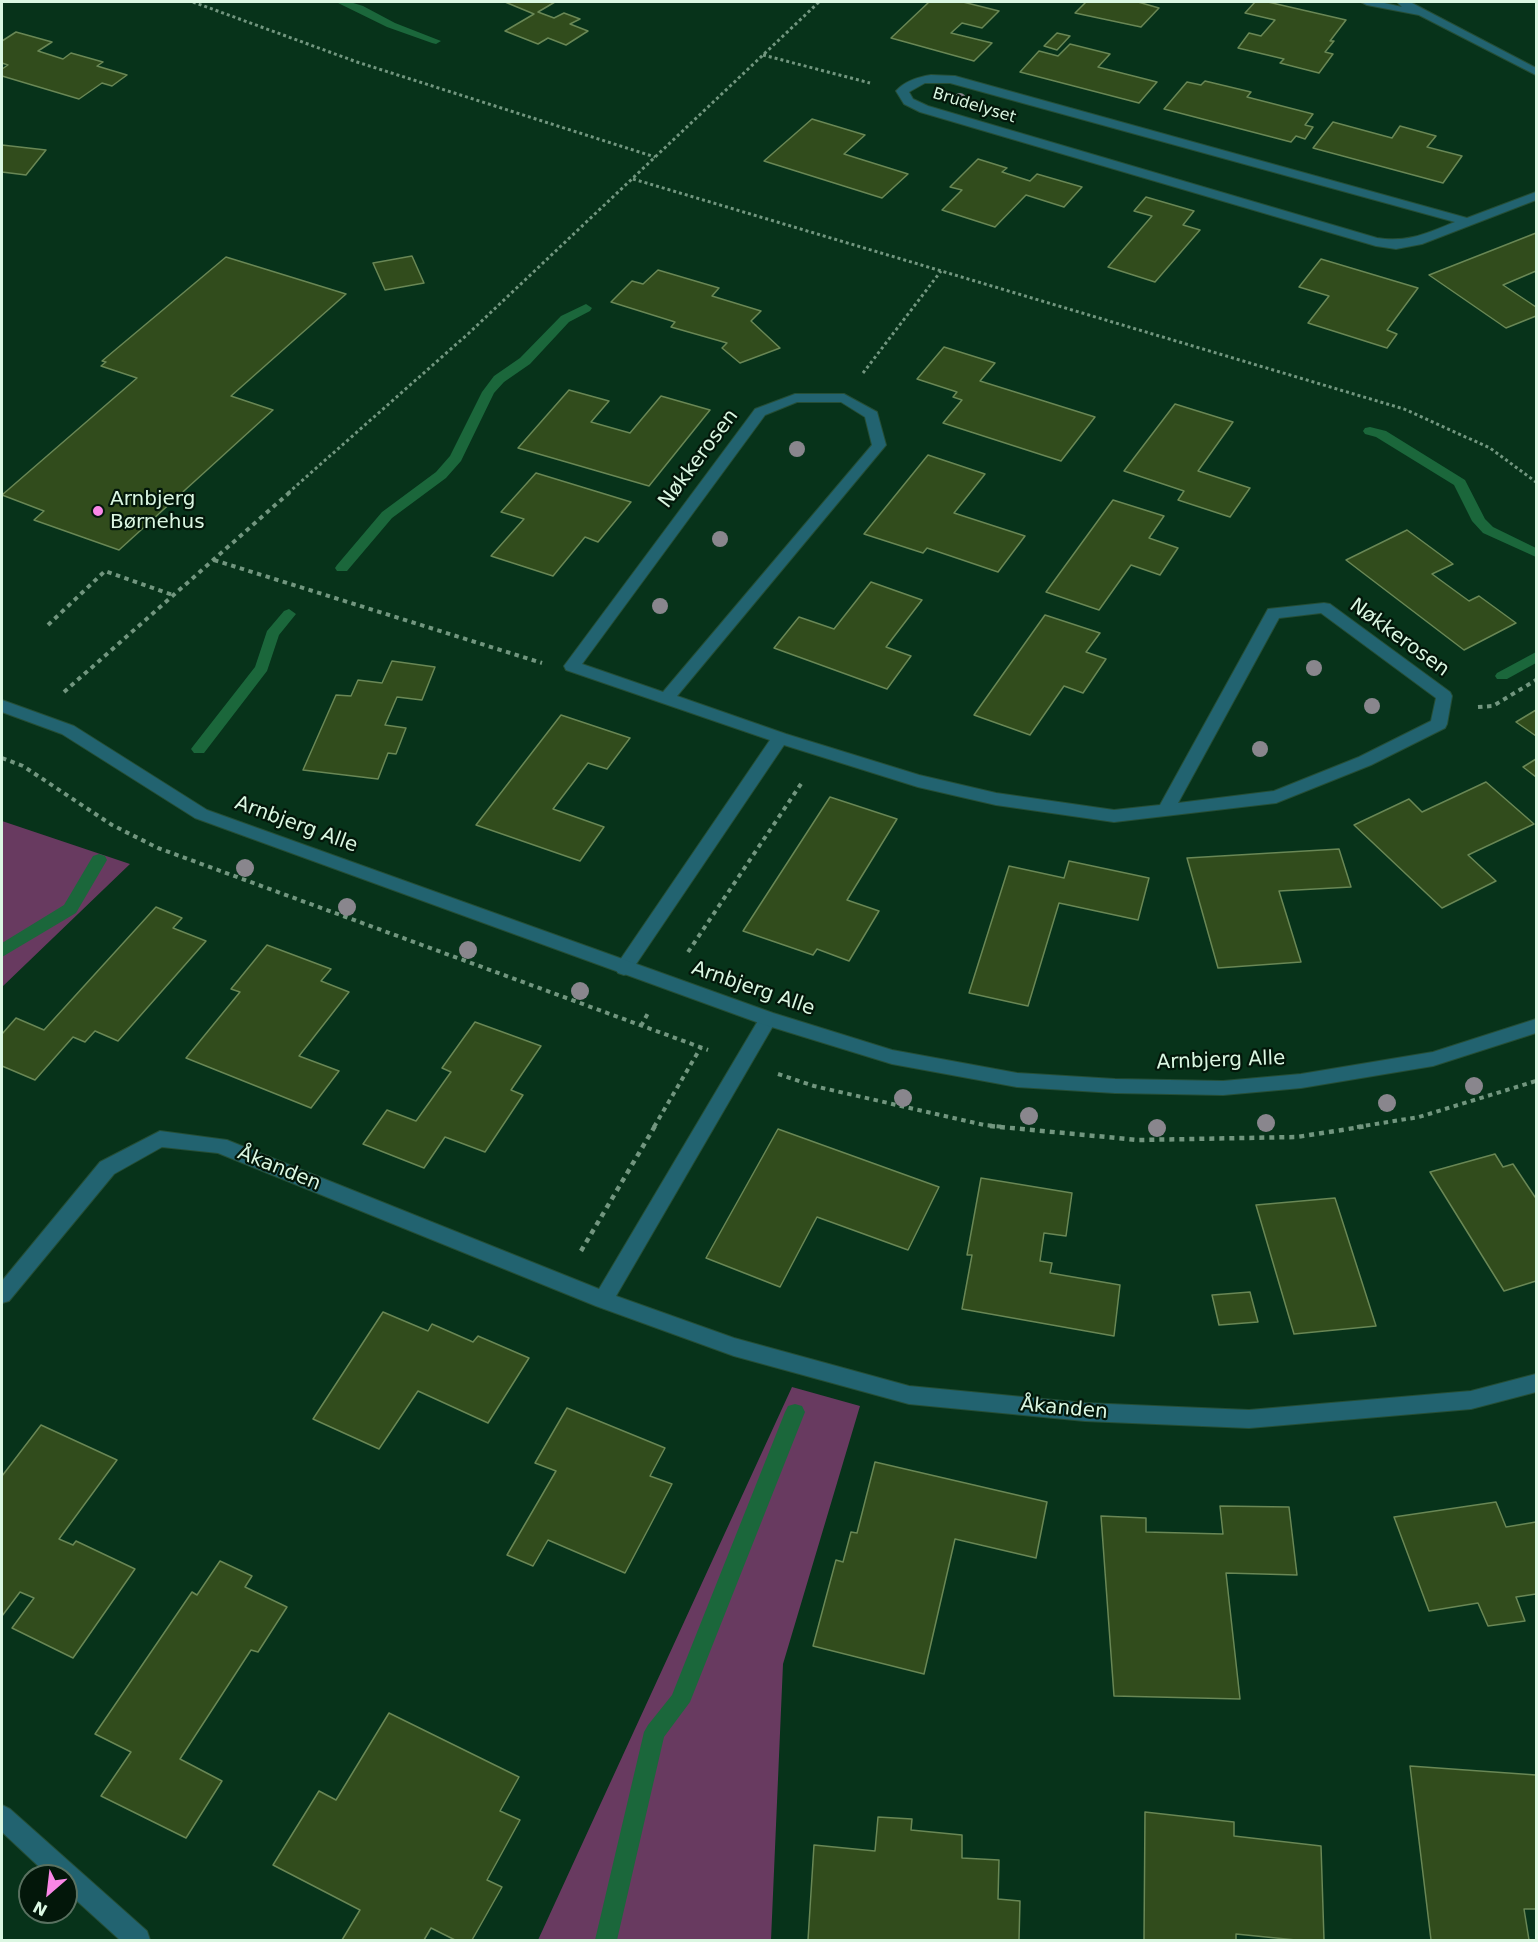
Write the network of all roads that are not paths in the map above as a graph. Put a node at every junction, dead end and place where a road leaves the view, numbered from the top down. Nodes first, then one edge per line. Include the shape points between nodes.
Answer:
1 (1367, 2) edge
2 (1402, 2) edge
3 (1431, 17) junction
4 (1536, 72) edge
5 (1536, 196) edge
6 (1465, 221) junction
7 (666, 699) junction
8 (2, 706) edge
9 (780, 738) junction
10 (1165, 810) junction
11 (624, 968) junction
12 (768, 1019) junction
13 (1536, 1026) edge
14 (2, 1295) edge
15 (603, 1300) junction
16 (1536, 1383) edge
17 (2, 1817) edge
18 (138, 1941) edge

1 - 3 street
2 - 3 street
3 - 4 street
5 - 6 street, Brudelyset
6 - 6 street, Brudelyset via 1417,241 1396,245 1376,242 924,109 908,101 902,91 928,78 951,80
7 - 7 street, Nøkkerosen via 572,666 760,412 795,398 844,398 872,414 879,445
7 - 9 street, Nøkkerosen
8 - 11 street, Arnbjerg Alle via 68,730 201,814
9 - 10 street, Nøkkerosen via 918,781 996,799 1114,816
9 - 11 street
10 - 10 street, Nøkkerosen via 1274,613 1324,608 1444,696 1439,724 1365,761 1276,797
11 - 12 street, Arnbjerg Alle
12 - 13 street, Arnbjerg Alle via 892,1057 1017,1080 1223,1088 1301,1081 1433,1059
12 - 15 street
14 - 15 street, Åkanden via 107,1168 160,1139 220,1145
15 - 16 street, Åkanden via 734,1347 909,1395 1085,1412 1249,1419 1471,1400
17 - 18 street

